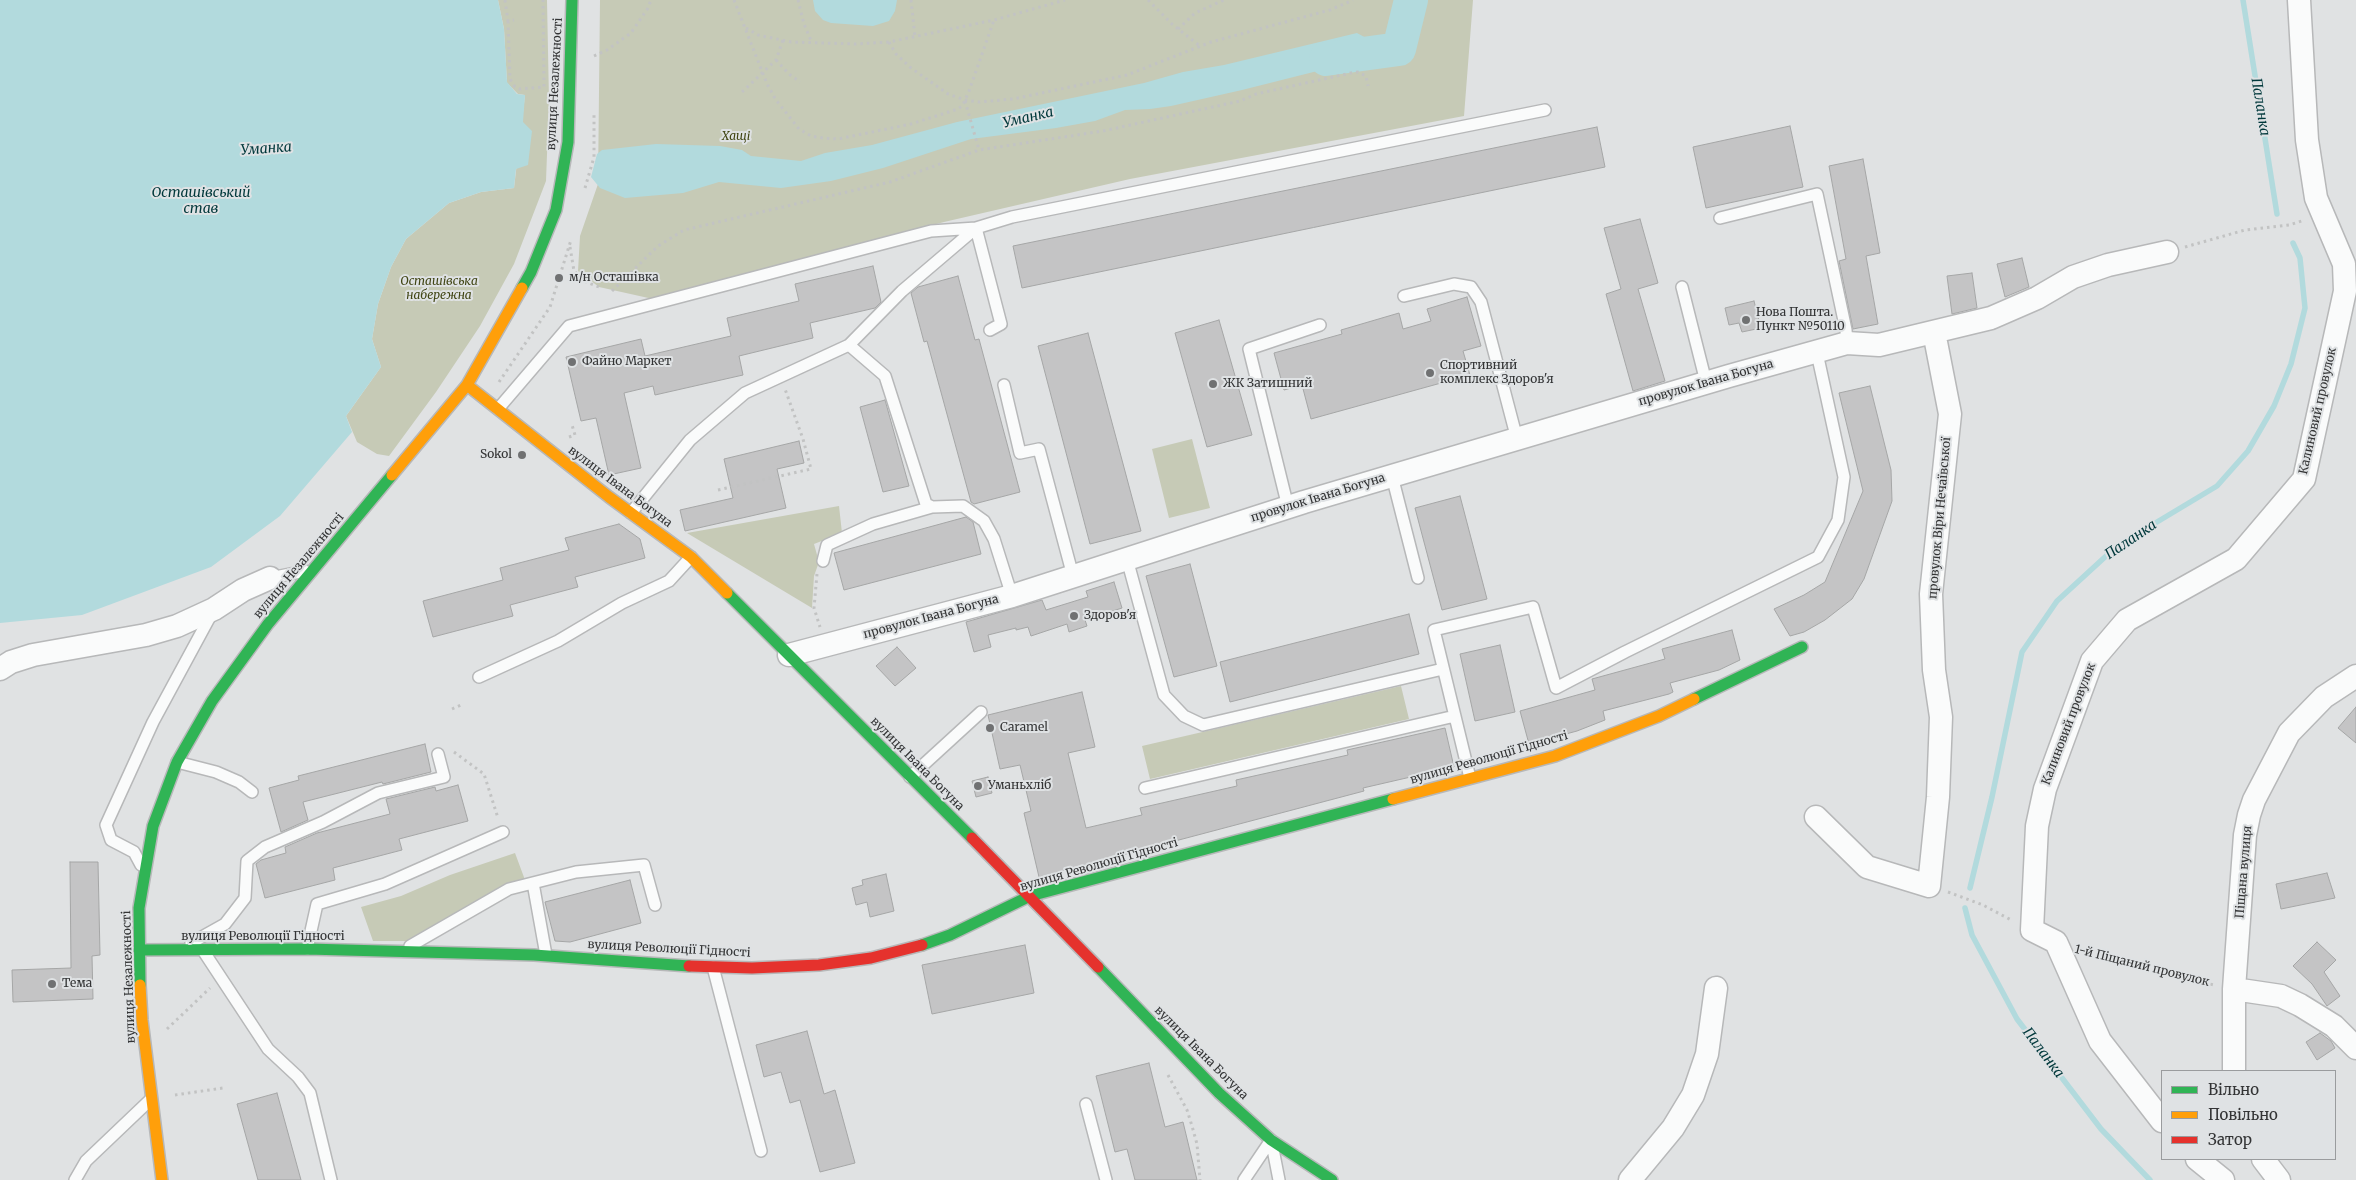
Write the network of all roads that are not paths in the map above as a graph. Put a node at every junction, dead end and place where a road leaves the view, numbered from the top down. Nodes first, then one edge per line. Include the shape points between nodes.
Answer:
1 (572, 0) edge
2 (2300, 0) edge
3 (1545, 110) dead end
4 (1720, 218) dead end
5 (976, 228) junction
6 (2167, 252) road end
7 (1682, 287) dead end
8 (1404, 296) dead end
9 (1320, 325) dead end
10 (990, 330) dead end
11 (1934, 332) junction
12 (1847, 343) junction
13 (849, 344) junction
14 (1817, 353) junction
15 (1706, 382) junction
16 (467, 385) junction
17 (1004, 385) dead end
18 (498, 410) junction
19 (1517, 439) junction
20 (1392, 476) junction
21 (932, 507) junction
22 (1288, 507) junction
23 (631, 513) junction
24 (690, 557) junction
25 (1127, 559) junction
26 (822, 561) road end
27 (314, 569) junction
28 (1073, 576) junction
29 (270, 578) joint
30 (1418, 578) dead end
31 (1012, 596) junction
32 (214, 610) junction
33 (1802, 647) dead end
34 (797, 652) junction
35 (0, 669) edge
36 (1443, 670) junction
37 (2356, 676) edge
38 (480, 677) dead end
39 (981, 712) dead end
40 (1421, 716) dead end
41 (1455, 716) junction
42 (1432, 722) junction
43 (444, 751) road end
44 (177, 762) junction
45 (910, 777) junction
46 (1470, 778) junction
47 (1145, 788) dead end
48 (252, 792) dead end
49 (1816, 817) dead end
50 (503, 832) road end
51 (144, 872) junction
52 (533, 883) junction
53 (1030, 896) junction
54 (655, 905) dead end
55 (307, 949) junction
56 (139, 950) junction
57 (177, 950) junction
58 (204, 951) junction
59 (400, 952) junction
60 (546, 956) junction
61 (713, 967) junction
62 (1716, 988) dead end
63 (2234, 989) junction
64 (2356, 1048) edge
65 (2234, 1070) edge
66 (151, 1099) junction
67 (1086, 1104) dead end
68 (2161, 1120) edge
69 (1271, 1140) junction
70 (762, 1151) dead end
71 (2198, 1160) edge
72 (2264, 1160) edge
73 (75, 1180) edge
74 (162, 1180) edge
75 (331, 1180) edge
76 (1106, 1180) edge
77 (1244, 1180) edge
78 (1279, 1180) edge
79 (1332, 1180) edge
80 (1630, 1180) edge
81 (2223, 1180) edge
82 (2280, 1180) edge

1 - 16 main road, вулиця Незалежності via 568,142 556,210 531,272
2 - 68 street, Калиновий провулок via 2307,140 2316,198 2344,264 2345,291 2304,479 2236,559 2127,620 2092,661 2045,789 2038,826 2032,930 2056,942 2100,1041
3 - 5 lane via 1022,215
4 - 12 lane via 1817,194
5 - 10 lane via 1001,324
5 - 13 lane via 902,291
5 - 18 lane via 931,231 569,326
6 - 11 street via 2099,268 2073,277 2037,298 1991,318
7 - 15 lane
8 - 19 lane via 1454,284 1471,287 1481,302
9 - 22 lane via 1249,349
11 - 12 street via 1879,345
11 - 49 street, провулок Віри Нечаївської via 1950,414 1931,594 1934,670 1941,717 1938,797 1928,886 1868,867
12 - 14 street, провулок Івана Богуна
13 - 21 lane via 885,376 926,504
13 - 23 lane via 745,393 690,440
14 - 15 street, провулок Івана Богуна
14 - 36 lane via 1844,477 1838,520 1818,557 1556,688 1533,607 1434,630
15 - 19 street, провулок Івана Богуна
16 - 18 main road, вулиця Івана Богуна
16 - 27 main road, вулиця Незалежності
17 - 28 lane via 1020,453 1039,449
18 - 23 main road, вулиця Івана Богуна
19 - 20 street, провулок Івана Богуна
20 - 22 street, провулок Івана Богуна
20 - 30 lane
21 - 26 lane via 873,524 828,545
21 - 31 lane via 964,506 984,521 994,539
22 - 25 street, провулок Івана Богуна
23 - 24 main road, вулиця Івана Богуна
24 - 34 main road, вулиця Івана Богуна
24 - 38 lane via 669,581 622,603 558,641
25 - 28 street, провулок Івана Богуна
25 - 36 lane via 1164,695 1184,716 1203,725
27 - 29 lane
27 - 44 main road, вулиця Незалежності via 238,664 212,701
28 - 31 street, провулок Івана Богуна
29 - 32 street via 243,590
31 - 34 street, провулок Івана Богуна
32 - 35 street via 154,633 33,655
32 - 51 lane via 153,722 106,826 111,840 134,852
33 - 46 main road, вулиця Революції Гідності via 1659,716 1555,756
34 - 45 main road, вулиця Івана Богуна
36 - 41 lane
37 - 63 street, Піщана вулиця via 2324,696 2289,733 2254,800 2245,836
39 - 45 lane
40 - 42 lane via 1423,721
41 - 42 lane
41 - 46 lane
42 - 47 lane
43 - 57 lane via 444,777 378,793 266,847 248,861 245,898 225,924
44 - 48 lane via 224,776
44 - 51 main road, вулиця Незалежності via 153,826
45 - 53 main road, вулиця Івана Богуна
46 - 53 main road, вулиця Революції Гідності
50 - 55 lane via 386,884 317,904
51 - 56 main road, вулиця Незалежності via 139,908
52 - 54 lane via 576,872 644,865
52 - 59 lane via 509,889
52 - 60 lane
53 - 61 main road, вулиця Революції Гідності via 950,935 871,958 819,965
53 - 69 main road, вулиця Івана Богуна via 1220,1093
55 - 58 main road, вулиця Революції Гідності
55 - 59 main road, вулиця Революції Гідності
56 - 57 main road, вулиця Революції Гідності
56 - 66 main road, вулиця Незалежності via 142,1020
57 - 58 main road, вулиця Революції Гідності
58 - 75 lane via 268,1050 298,1077 310,1093
59 - 60 main road, вулиця Революції Гідності
60 - 61 main road, вулиця Революції Гідності
61 - 70 lane
62 - 80 street via 1707,1054 1693,1095 1673,1128
63 - 64 street via 2281,996 2300,1004 2334,1026
63 - 65 street, Піщана вулиця
66 - 73 lane via 86,1161
66 - 74 main road, вулиця Незалежності
67 - 76 lane
69 - 77 lane
69 - 78 lane
69 - 79 main road, вулиця Івана Богуна
71 - 81 street
72 - 82 street

